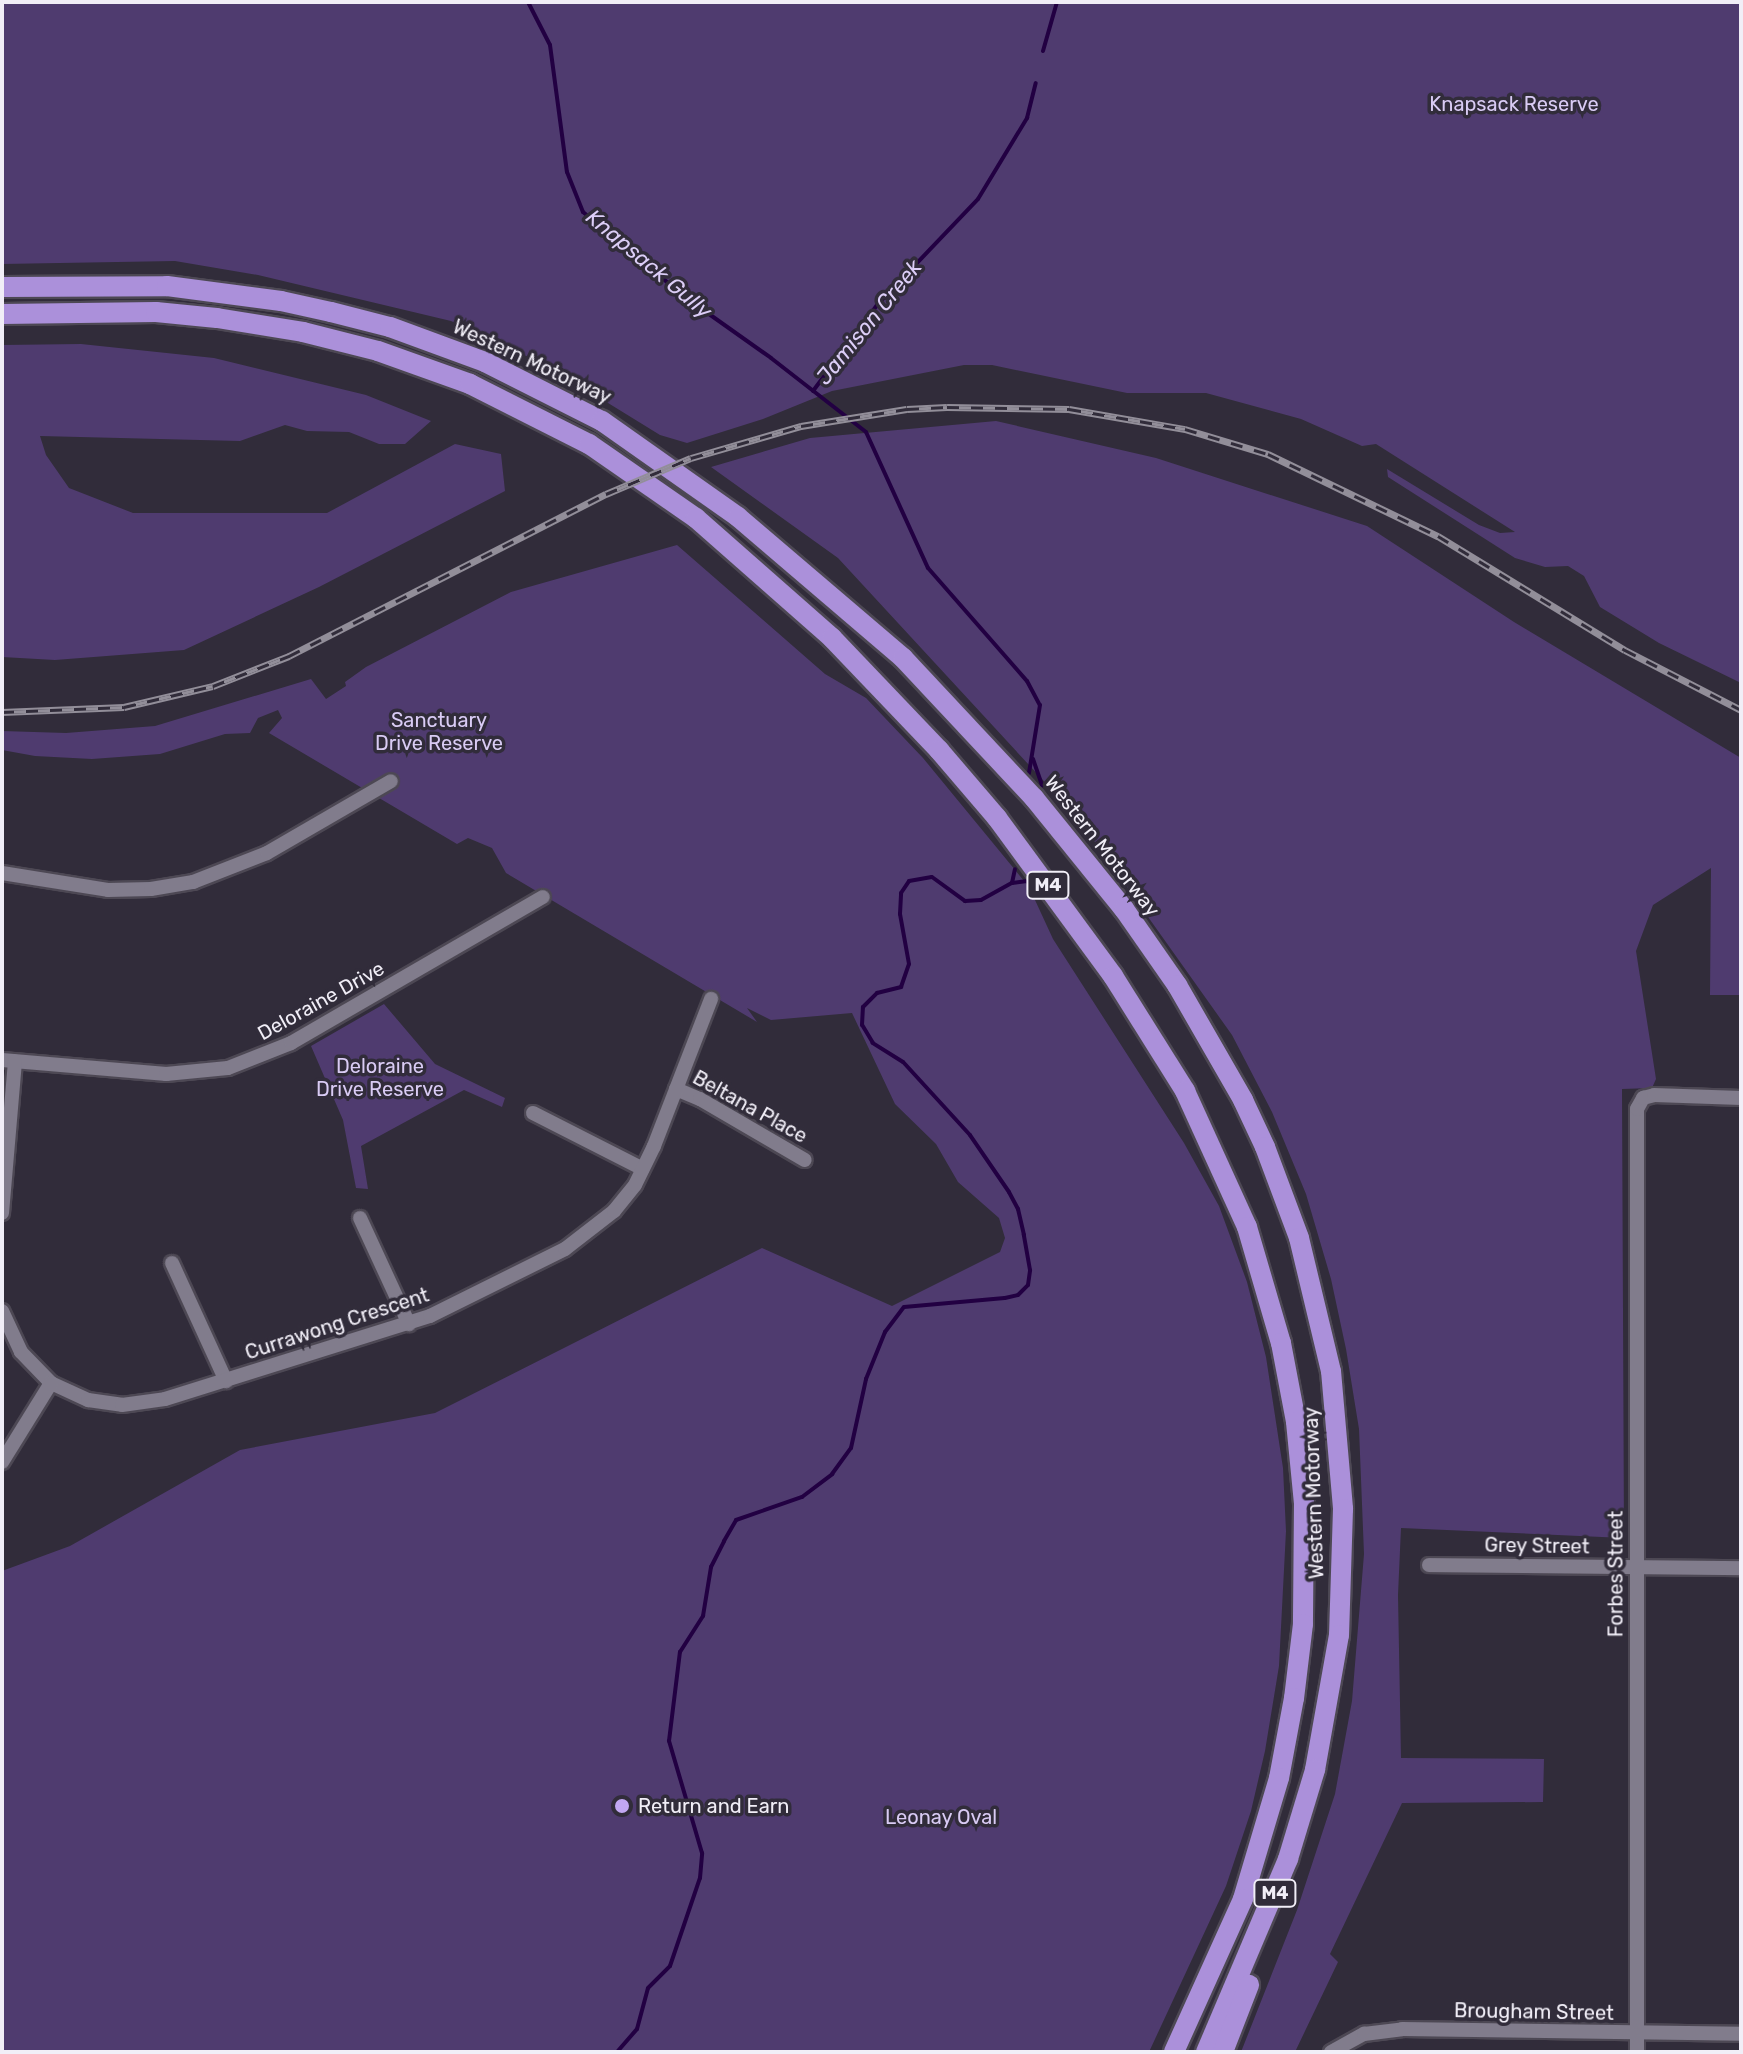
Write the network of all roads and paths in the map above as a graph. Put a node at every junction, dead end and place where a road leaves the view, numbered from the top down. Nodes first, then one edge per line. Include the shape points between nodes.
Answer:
1 (2, 287) edge
2 (2, 314) edge
3 (391, 781) dead end
4 (2, 873) edge
5 (543, 897) dead end
6 (711, 999) dead end
7 (9, 1061) edge
8 (676, 1089) junction
9 (1741, 1098) edge
10 (533, 1113) dead end
11 (805, 1160) dead end
12 (643, 1169) junction
13 (2, 1213) edge
14 (360, 1218) dead end
15 (172, 1263) dead end
16 (2, 1311) edge
17 (409, 1324) junction
18 (226, 1381) junction
19 (51, 1383) junction
20 (2, 1462) edge
21 (1429, 1565) dead end
22 (1636, 1568) junction
23 (1741, 1568) edge
24 (1325, 1727) junction
25 (1637, 2034) junction
26 (1741, 2034) edge
27 (1174, 2052) edge
28 (1206, 2052) edge
29 (1223, 2052) edge
30 (1331, 2052) edge
31 (1637, 2052) edge

1 - 24 highway, Western Motorway / M4 via 145,285 281,301 390,327 516,376 637,443 774,545 903,658 1004,762 1116,900 1192,1007 1260,1135 1299,1238 1323,1332 1341,1461 1342,1598
2 - 27 highway, Western Motorway / M4 via 156,312 303,332 378,351 470,384 589,444 696,518 832,638 977,794 1113,976 1185,1091 1247,1227 1281,1343 1304,1503 1303,1624 1279,1778 1243,1899
3 - 4 street via 267,853 193,882 108,890
5 - 7 street, Deloraine Drive via 291,1043 243,1063 166,1074
6 - 8 street, Currawong Crescent
7 - 13 street
8 - 11 street, Beltana Place
8 - 12 street, Currawong Crescent
9 - 22 street, Forbes Street via 1643,1098 1636,1117
10 - 12 street
12 - 17 street, Currawong Crescent via 614,1211 577,1241
14 - 17 street
15 - 18 street
16 - 19 street, Currawong Crescent via 21,1352
17 - 18 street, Currawong Crescent
18 - 19 street, Currawong Crescent via 122,1405 88,1400
19 - 20 street
21 - 22 street, Grey Street
22 - 23 street, Grey Street
22 - 25 street, Forbes Street
24 - 28 highway, Western Motorway / M4 via 1288,1859
24 - 29 highway via 1326,1765 1314,1812
25 - 26 street, Brougham Street
25 - 30 street, Brougham Street via 1391,2029 1353,2038
25 - 31 street, Forbes Street

